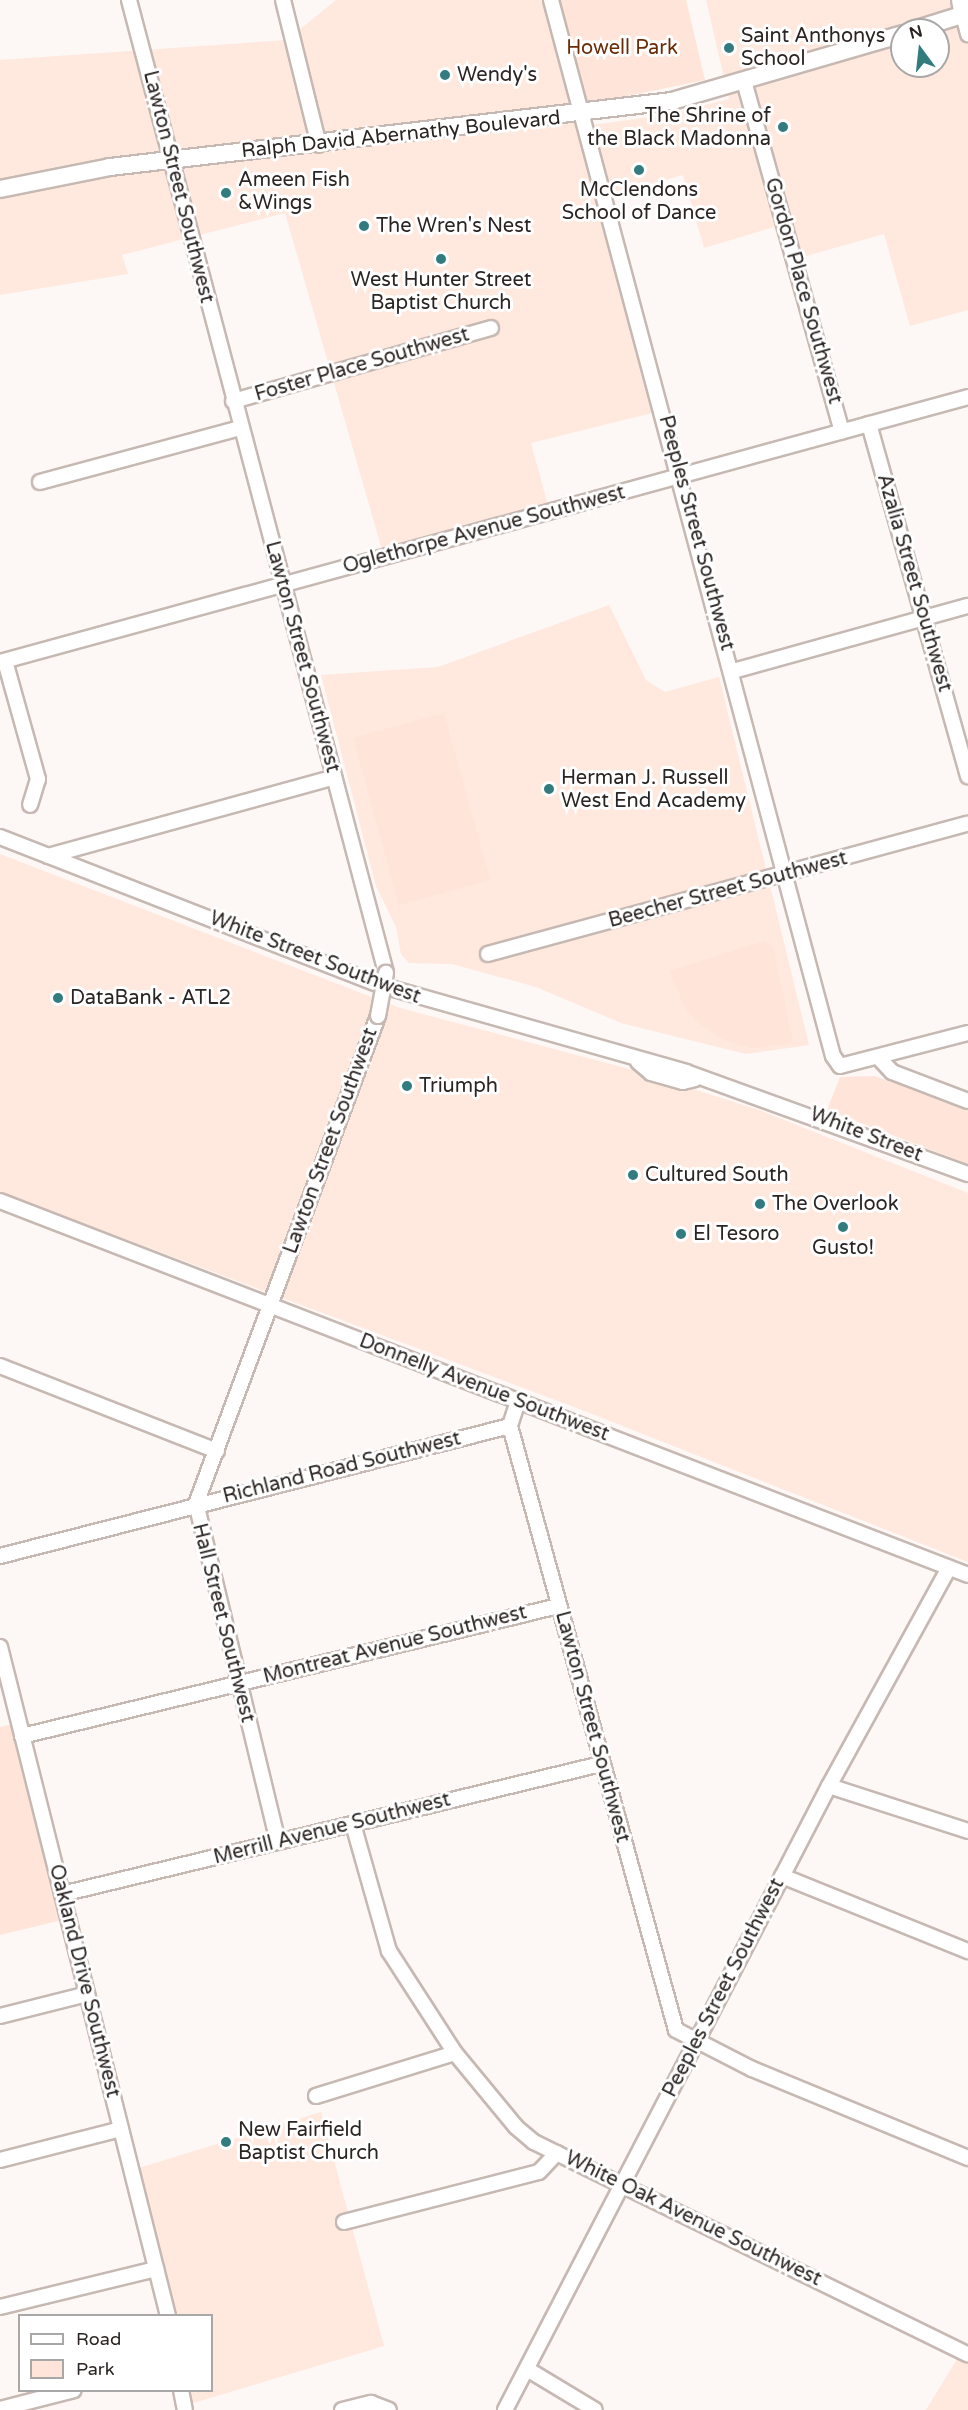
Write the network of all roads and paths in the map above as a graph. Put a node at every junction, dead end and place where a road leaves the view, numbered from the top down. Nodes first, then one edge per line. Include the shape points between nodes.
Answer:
1 (129, 0) edge
2 (283, 0) edge
3 (550, 0) edge
4 (964, 10) edge
5 (944, 18) edge
6 (968, 34) edge
7 (890, 38) edge
8 (744, 81) junction
9 (581, 114) junction
10 (319, 145) junction
11 (171, 160) junction
12 (0, 189) edge
13 (491, 328) dead end
14 (968, 397) edge
15 (233, 401) junction
16 (869, 424) junction
17 (240, 428) junction
18 (842, 432) junction
19 (682, 476) junction
20 (40, 482) dead end
21 (282, 585) junction
22 (968, 606) edge
23 (924, 619) junction
24 (3, 662) edge
25 (733, 671) junction
26 (968, 776) edge
27 (334, 777) junction
28 (30, 805) dead end
29 (968, 824) edge
30 (0, 837) edge
31 (48, 855) junction
32 (787, 876) junction
33 (488, 954) dead end
34 (968, 1034) edge
35 (879, 1058) junction
36 (763, 1098) joint
37 (968, 1101) edge
38 (968, 1174) edge
39 (0, 1202) edge
40 (270, 1306) junction
41 (0, 1366) edge
42 (518, 1401) junction
43 (510, 1426) junction
44 (217, 1451) junction
45 (196, 1504) junction
46 (0, 1556) edge
47 (949, 1568) junction
48 (968, 1575) edge
49 (558, 1606) junction
50 (0, 1647) edge
51 (238, 1683) junction
52 (22, 1736) junction
53 (601, 1764) junction
54 (829, 1786) junction
55 (353, 1824) junction
56 (968, 1831) edge
57 (278, 1842) junction
58 (782, 1876) junction
59 (62, 1894) junction
60 (968, 1951) edge
61 (87, 1994) junction
62 (0, 2016) edge
63 (695, 2043) junction
64 (455, 2053) junction
65 (316, 2096) dead end
66 (121, 2129) junction
67 (557, 2153) junction
68 (968, 2158) edge
69 (0, 2160) edge
70 (623, 2183) junction
71 (344, 2222) dead end
72 (156, 2269) junction
73 (0, 2307) edge
74 (167, 2314) edge
75 (968, 2355) edge
76 (527, 2369) junction
77 (70, 2392) edge
78 (181, 2392) edge
79 (361, 2408) edge
80 (4, 2409) edge
81 (185, 2410) edge
82 (342, 2410) edge
83 (389, 2410) edge
84 (505, 2410) edge
85 (596, 2410) edge

1 - 11 street, Lawton Street Southwest
2 - 10 street
3 - 9 street, Peeples Street Southwest
4 - 5 main road
4 - 6 street
7 - 8 main road, Ralph David Abernathy Boulevard
8 - 9 main road, Ralph David Abernathy Boulevard via 672,101
8 - 18 street, Gordon Place Southwest
9 - 10 main road, Ralph David Abernathy Boulevard
9 - 19 street, Peeples Street Southwest
10 - 11 main road, Ralph David Abernathy Boulevard
11 - 12 main road, Ralph David Abernathy Boulevard
11 - 15 street, Lawton Street Southwest
13 - 15 street, Foster Place Southwest
14 - 16 street, Oglethorpe Avenue Southwest
15 - 17 street, Lawton Street Southwest
16 - 18 street, Oglethorpe Avenue Southwest
16 - 23 street, Azalia Street Southwest
17 - 20 street
17 - 21 street, Lawton Street Southwest
18 - 19 street, Oglethorpe Avenue Southwest
19 - 21 street, Oglethorpe Avenue Southwest
19 - 25 street, Peeples Street Southwest
21 - 24 street, Oglethorpe Avenue Southwest
21 - 27 street, Lawton Street Southwest
22 - 23 street
23 - 25 street
23 - 26 street, Azalia Street Southwest
24 - 28 street via 38,779
25 - 32 street, Peeples Street Southwest
27 - 31 street
27 - 40 street, Lawton Street Southwest, bridge via 386,973 378,1016
29 - 32 street, Beecher Street Southwest
30 - 31 street, White Street Southwest
31 - 36 street, White Street Southwest via 383,986 636,1061 651,1072 683,1082 695,1079
32 - 33 street, Beecher Street Southwest
32 - 35 street, Peeples Street Southwest via 840,1066
34 - 35 street
35 - 37 street via 892,1072
36 - 38 street, White Street
39 - 40 street, Donnelly Avenue Southwest
40 - 42 street, Donnelly Avenue Southwest
40 - 44 street, Hall Street Southwest
41 - 44 street
42 - 43 street
42 - 47 street, Donnelly Avenue Southwest
43 - 45 street, Richland Road Southwest
43 - 49 street, Lawton Street Southwest
44 - 45 street, Hall Street Southwest
45 - 46 street, Richland Road Southwest
45 - 51 street, Hall Street Southwest
47 - 48 street, Donnelly Avenue Southwest
47 - 54 street, Peeples Street Southwest
49 - 51 street, Montreat Avenue Southwest
49 - 53 street, Lawton Street Southwest
50 - 52 street, Oakland Drive Southwest
51 - 52 street, Montreat Avenue Southwest
51 - 57 street, Hall Street Southwest
52 - 59 street, Oakland Drive Southwest
53 - 55 street, Merrill Avenue Southwest
53 - 63 street, Lawton Street Southwest via 676,2030
54 - 56 street
54 - 58 street, Peeples Street Southwest
55 - 57 street, Merrill Avenue Southwest
55 - 64 street via 388,1951
57 - 59 street, Merrill Avenue Southwest
58 - 60 street
58 - 63 street, Peeples Street Southwest
59 - 61 street, Oakland Drive Southwest
61 - 62 street
61 - 66 street, Oakland Drive Southwest
63 - 68 street
63 - 70 street, Peeples Street Southwest
64 - 65 street
64 - 67 street via 516,2127
66 - 69 street
66 - 72 street, Oakland Drive Southwest
67 - 70 street, White Oak Avenue Southwest
67 - 71 street, White Oak Avenue Southwest via 539,2172
70 - 75 street, White Oak Avenue Southwest
70 - 76 street, Peeples Street Southwest
72 - 73 street
72 - 74 street, Oakland Drive Southwest
76 - 84 street, Peeples Street Southwest
76 - 85 street
77 - 80 street
78 - 81 street
79 - 82 street
79 - 83 street

